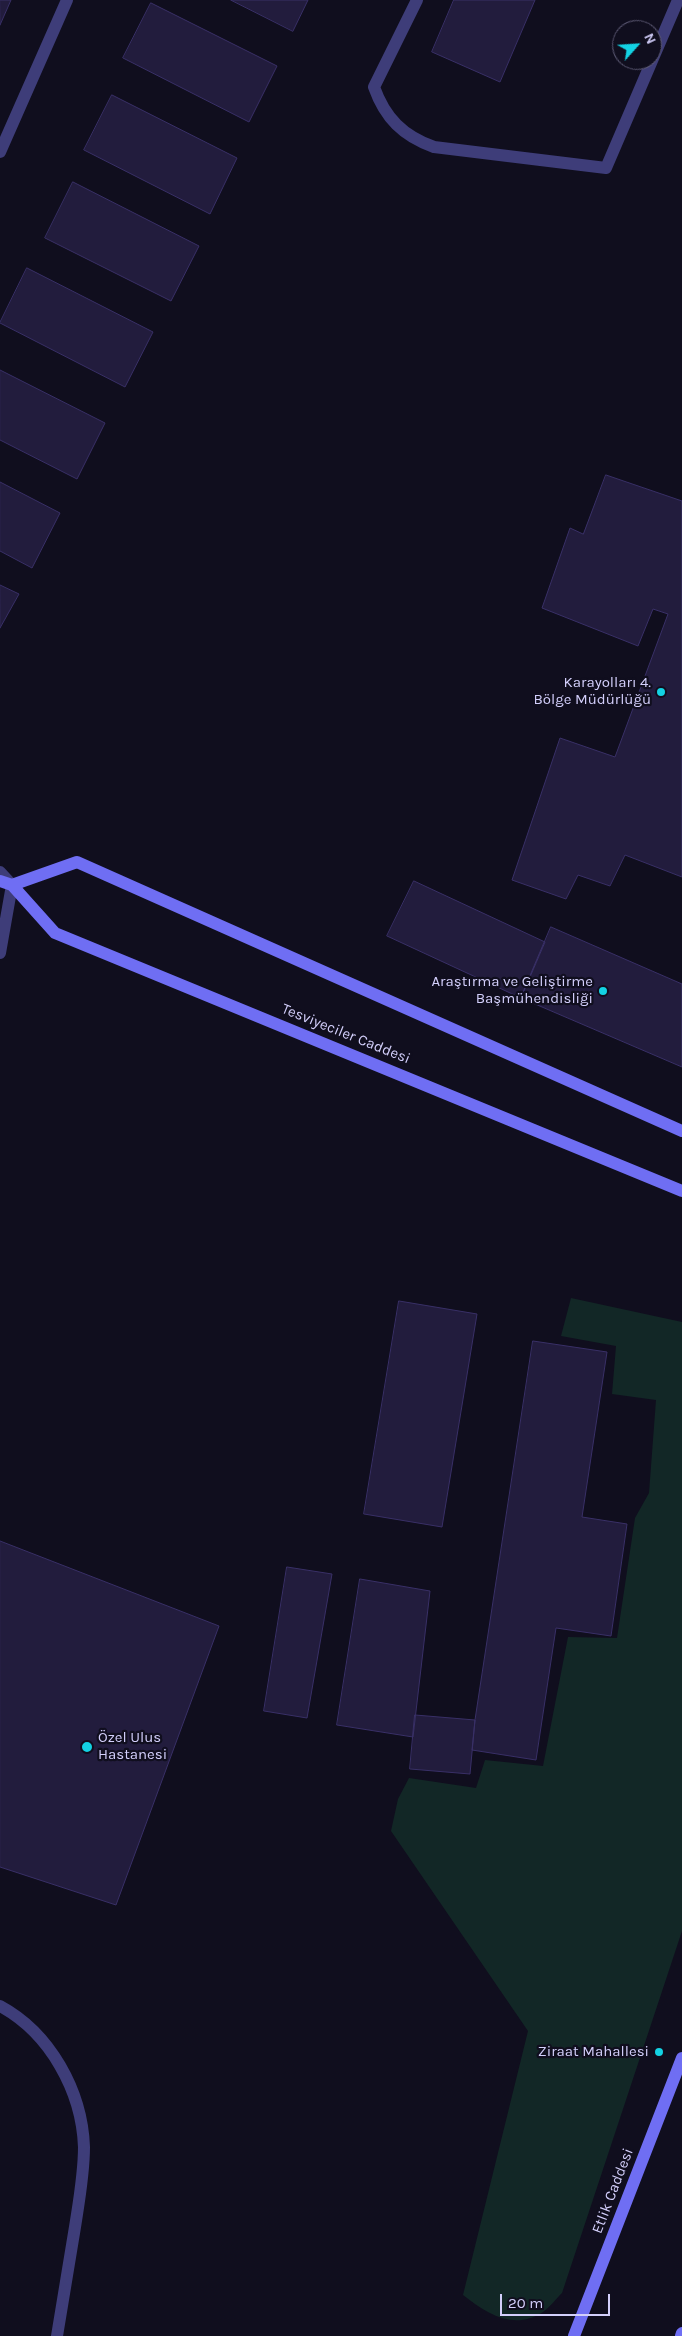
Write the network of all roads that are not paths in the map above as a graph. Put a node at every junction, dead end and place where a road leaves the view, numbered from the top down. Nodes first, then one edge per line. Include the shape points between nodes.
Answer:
1 (67, 0) edge
2 (417, 0) edge
3 (678, 0) edge
4 (0, 152) edge
5 (0, 872) edge
6 (0, 881) edge
7 (12, 885) junction
8 (0, 953) edge
9 (682, 1131) edge
10 (682, 1191) edge
11 (0, 2006) edge
12 (682, 2058) edge
13 (57, 2336) edge
14 (574, 2336) edge

1 - 4 street
2 - 3 street via 374,87 387,116 400,130 416,141 434,147 606,168
5 - 7 street
6 - 7 street, Tesviyeciler Caddesi
7 - 8 street
7 - 9 street via 76,862
7 - 10 street, Tesviyeciler Caddesi via 55,933
11 - 13 street via 37,2034 55,2056 79,2112 84,2148 81,2188
12 - 14 street, Etlik Caddesi

